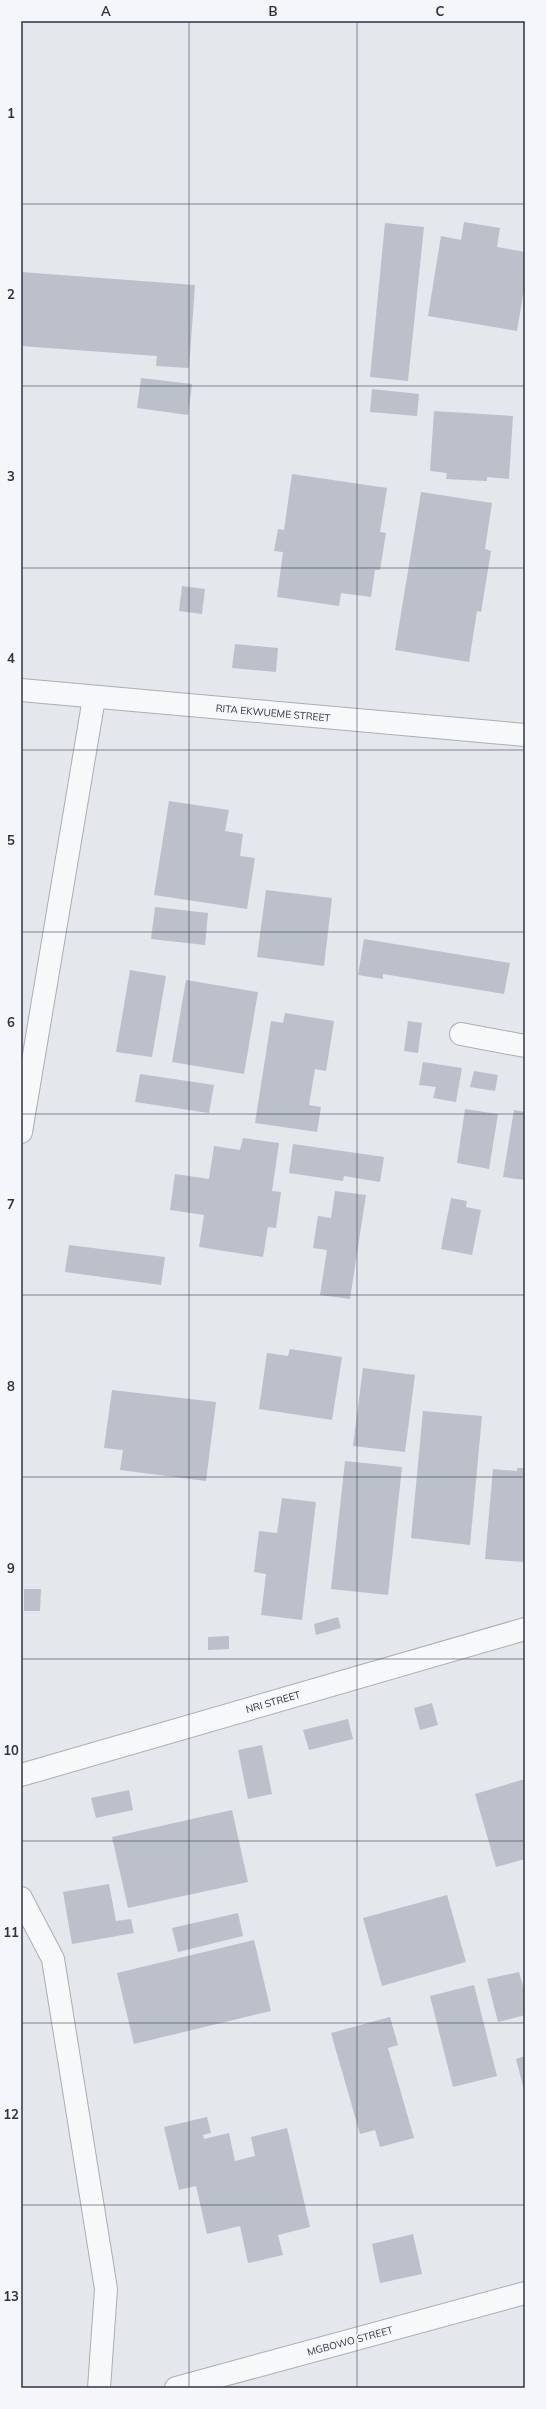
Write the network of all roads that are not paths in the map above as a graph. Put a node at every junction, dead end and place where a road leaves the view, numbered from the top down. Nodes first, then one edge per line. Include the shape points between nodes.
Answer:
1 (21, 690) edge
2 (94, 698) junction
3 (525, 735) edge
4 (461, 1034) dead end
5 (525, 1046) edge
6 (21, 1132) edge
7 (525, 1629) edge
8 (21, 1775) edge
9 (21, 1898) edge
10 (525, 2293) edge
11 (99, 2388) edge
12 (176, 2388) edge

1 - 2 street, RITA EKWUEME STREET
2 - 3 street, RITA EKWUEME STREET
2 - 6 street
4 - 5 street
7 - 8 street, NRI STREET
9 - 11 street via 53,1959 104,2273 106,2289
10 - 12 street, MGBOWO STREET

